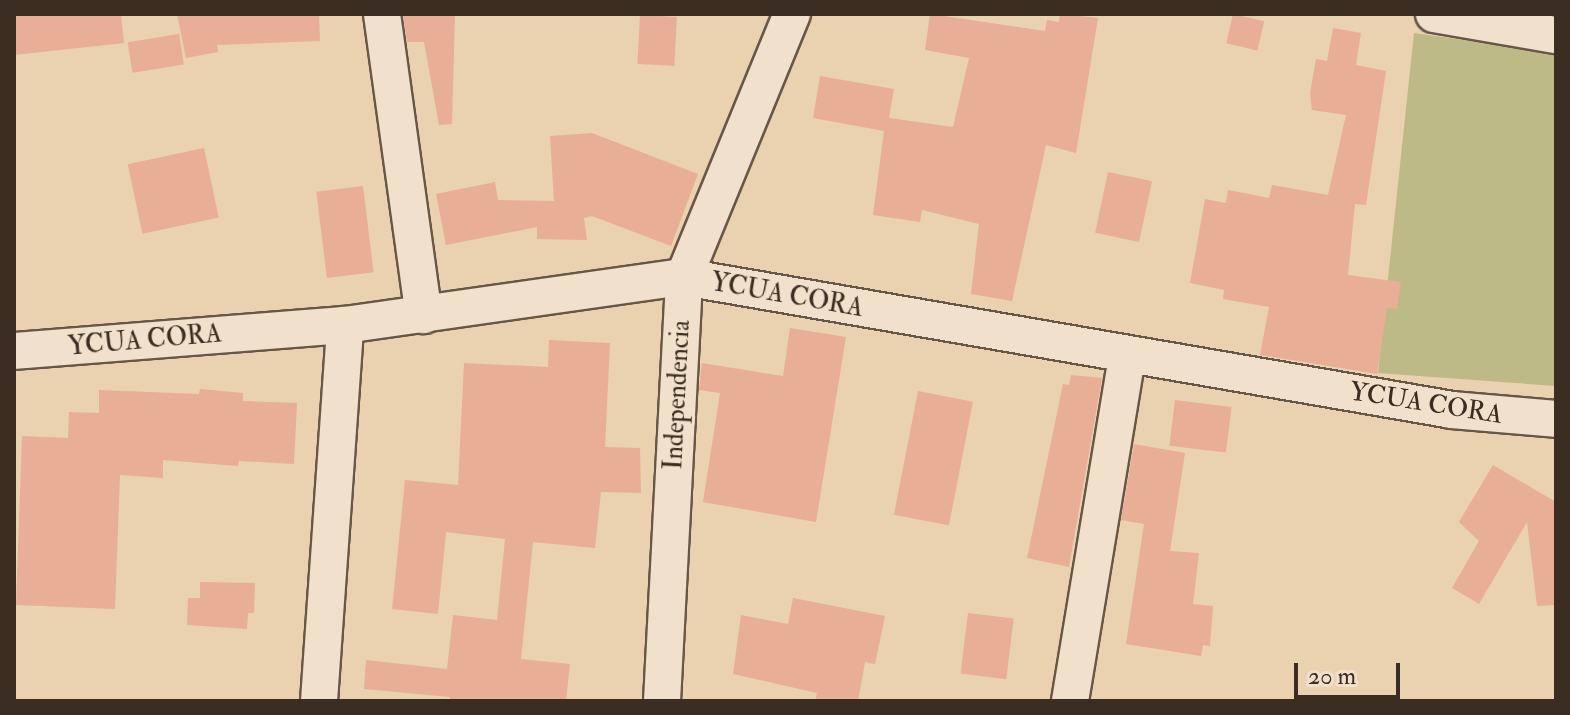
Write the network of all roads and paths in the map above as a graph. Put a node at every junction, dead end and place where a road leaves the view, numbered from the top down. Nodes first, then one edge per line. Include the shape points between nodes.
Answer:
1 (382, 14) edge
2 (792, 14) edge
3 (1434, 14) edge
4 (1556, 35) edge
5 (684, 277) junction
6 (424, 315) junction
7 (345, 325) junction
8 (14, 351) edge
9 (1127, 355) junction
10 (1556, 419) edge
11 (319, 701) edge
12 (662, 701) edge
13 (1070, 701) edge

1 - 6 street
2 - 5 street, Independencia
3 - 4 street
5 - 6 street, YCUA CORA
5 - 9 street, YCUA CORA
5 - 12 street, Independencia
6 - 7 street, YCUA CORA
7 - 8 street, YCUA CORA
7 - 11 street
9 - 10 street, YCUA CORA via 1452,410
9 - 13 street

